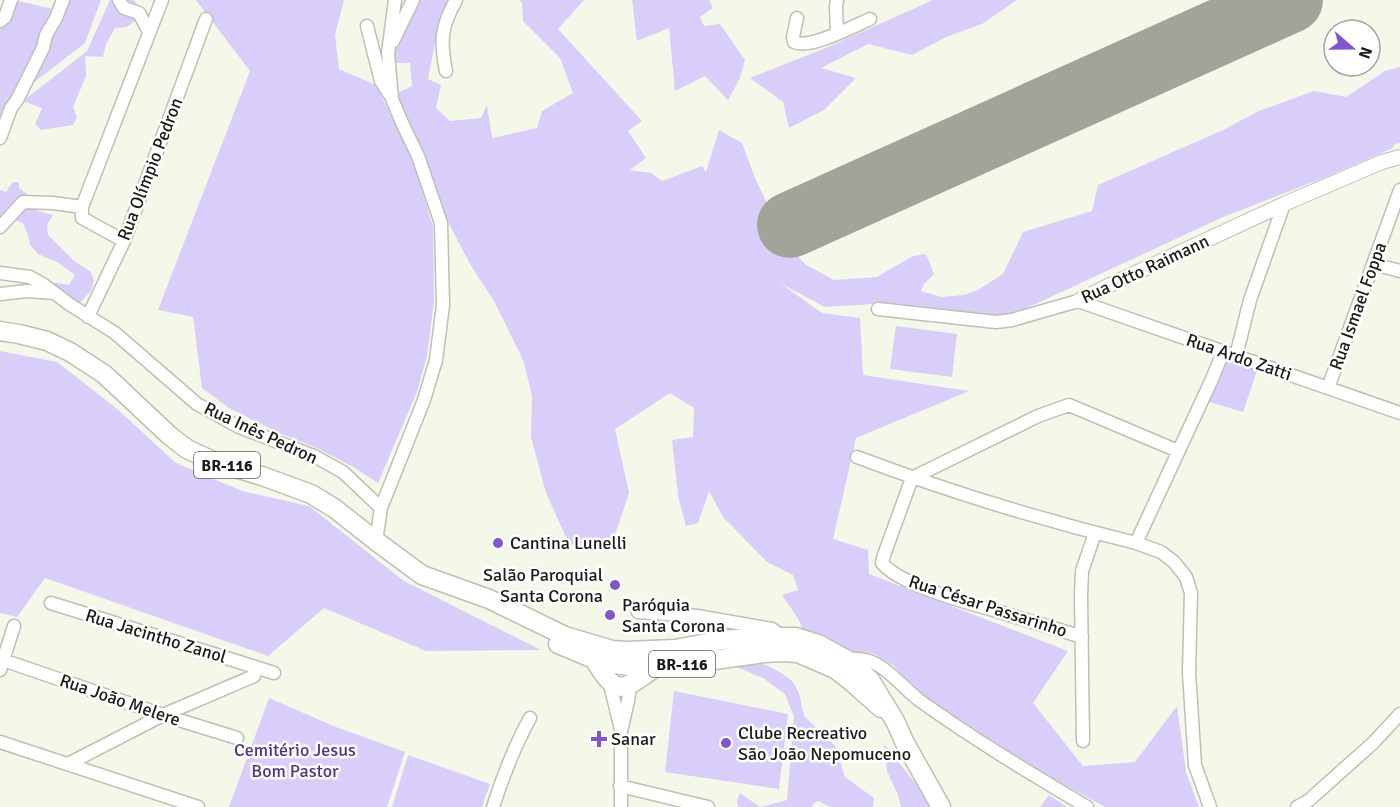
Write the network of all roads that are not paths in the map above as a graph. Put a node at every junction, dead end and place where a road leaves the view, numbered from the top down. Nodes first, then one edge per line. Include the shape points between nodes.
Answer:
1 (11, 0) edge
2 (63, 0) edge
3 (119, 0) edge
4 (162, 0) edge
5 (395, 0) edge
6 (413, 0) edge
7 (456, 0) edge
8 (837, 0) edge
9 (797, 18) dead end
10 (206, 19) dead end
11 (870, 19) dead end
12 (0, 21) edge
13 (367, 26) dead end
14 (149, 32) junction
15 (837, 33) junction
16 (388, 53) junction
17 (446, 71) dead end
18 (392, 99) junction
19 (0, 138) edge
20 (1400, 157) edge
21 (1400, 190) edge
22 (1284, 204) junction
23 (82, 207) junction
24 (0, 227) edge
25 (124, 241) junction
26 (1373, 264) junction
27 (1400, 271) edge
28 (0, 273) edge
29 (0, 294) edge
30 (55, 294) junction
31 (1078, 301) junction
32 (878, 309) dead end
33 (88, 317) junction
34 (0, 331) edge
35 (1223, 352) junction
36 (1236, 356) junction
37 (1328, 388) junction
38 (1400, 413) edge
39 (1178, 451) junction
40 (857, 457) dead end
41 (912, 478) junction
42 (381, 508) junction
43 (1095, 533) junction
44 (376, 541) junction
45 (1136, 543) junction
46 (51, 603) dead end
47 (638, 612) dead end
48 (723, 621) junction
49 (14, 626) dead end
50 (1082, 637) junction
51 (723, 640) junction
52 (782, 644) junction
53 (836, 662) junction
54 (2, 665) edge
55 (616, 665) junction
56 (253, 671) junction
57 (274, 673) dead end
58 (1400, 714) edge
59 (163, 715) junction
60 (530, 718) dead end
61 (621, 729) junction
62 (237, 738) dead end
63 (1083, 741) dead end
64 (0, 742) edge
65 (68, 764) junction
66 (620, 786) junction
67 (198, 807) edge
68 (493, 807) edge
69 (621, 807) edge
70 (708, 807) edge
71 (941, 807) edge
72 (1087, 807) edge
73 (1210, 807) edge
74 (1296, 807) edge

1 - 12 street
2 - 19 street via 43,48 10,108
3 - 14 street via 124,8 139,13
4 - 14 street
5 - 16 street
6 - 16 street
7 - 17 street via 442,38
8 - 15 street
9 - 15 street via 793,37 797,44
10 - 25 street, Rua Olímpio Pedron
11 - 15 street
13 - 18 street via 381,81
14 - 23 street
16 - 18 street
18 - 42 street via 418,156 441,223 443,305 436,360 424,400
20 - 22 street, Rua Otto Raimann
21 - 26 street, Rua Ismael Foppa
22 - 31 street, Rua Otto Raimann
22 - 36 street via 1250,300
23 - 24 street via 23,202
23 - 25 street via 82,218
25 - 33 street, Rua Olímpio Pedron
26 - 27 street
26 - 37 street, Rua Ismael Foppa
28 - 30 street, Rua Inês Pedron via 30,277
29 - 30 street, Rua Inês Pedron
30 - 33 street, Rua Inês Pedron
31 - 32 street, Rua Otto Raimann via 996,322
31 - 35 street, Rua Ardo Zatti
33 - 42 street, Rua Inês Pedron via 115,333 197,404 239,427 314,456 343,472
34 - 44 main road, BR-116 via 47,341 70,352 104,374 187,449 311,494
35 - 36 street, Rua Ardo Zatti
35 - 39 street
36 - 37 street, Rua Ardo Zatti
37 - 38 street, Rua Ardo Zatti
39 - 41 street via 1070,405 1038,416
39 - 45 street
40 - 41 street
41 - 43 street
41 - 50 street, Rua César Passarinho via 884,555 882,563 887,570 950,597
42 - 44 street
43 - 45 street
43 - 50 street via 1082,571
44 - 55 main road, BR-116 via 422,575 489,599
45 - 73 street via 1161,552 1174,562 1186,577 1191,593 1189,672 1195,765
46 - 56 street, Rua Jacintho Zanol
47 - 48 street
48 - 51 street
48 - 52 street via 772,629
49 - 54 street
50 - 63 street
51 - 52 main road, BR-116 via 763,637
51 - 55 main road, BR-116
52 - 53 main road, BR-116 via 796,637 818,644
52 - 55 main road, BR-116 via 685,664
53 - 71 main road, BR-116 via 853,664 870,680
53 - 72 street via 856,658 881,667 917,699 990,749
54 - 59 street, Rua João Melere
55 - 61 street
55 - 61 street via 628,701
56 - 57 street, Rua Jacintho Zanol
56 - 59 street
58 - 74 street via 1373,743 1308,801
59 - 62 street, Rua João Melere
59 - 65 street
60 - 68 street
61 - 66 street
64 - 65 street
65 - 67 street
66 - 69 street
66 - 70 street

